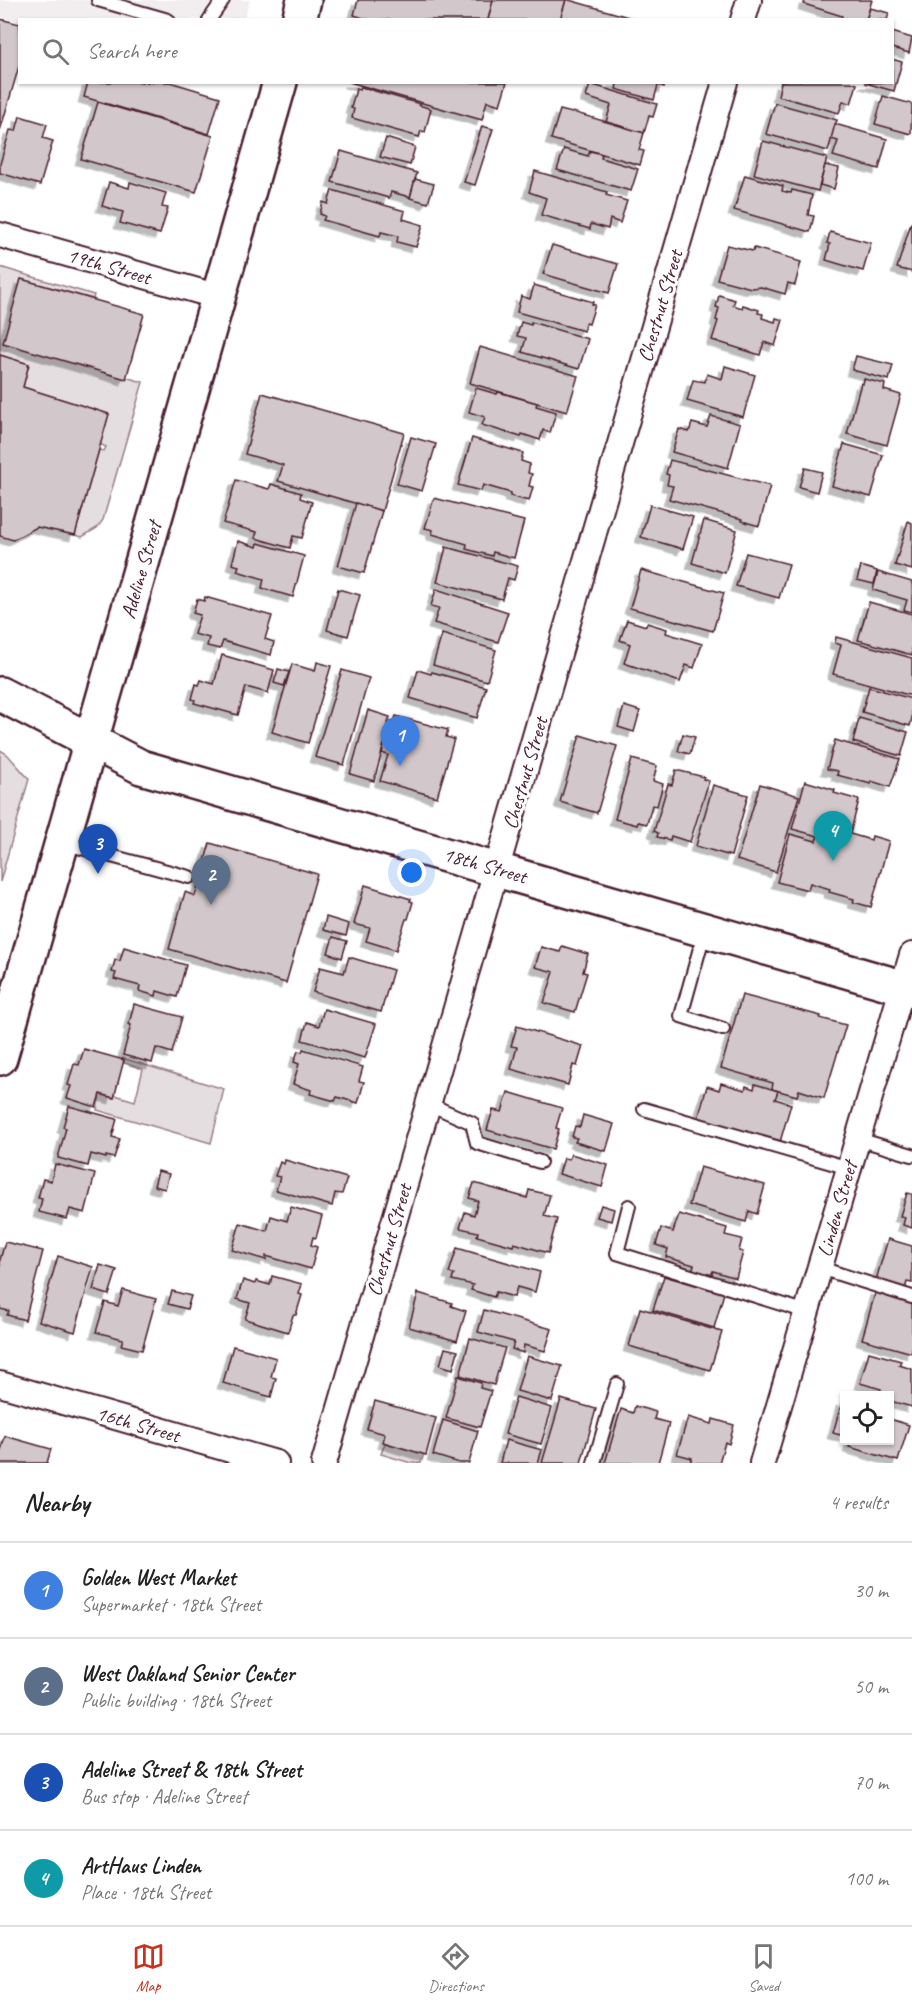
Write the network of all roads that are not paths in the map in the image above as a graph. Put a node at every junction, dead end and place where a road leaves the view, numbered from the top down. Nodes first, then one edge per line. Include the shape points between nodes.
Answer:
1 (98, 0) edge
2 (223, 0) edge
3 (304, 0) edge
4 (749, 0) edge
5 (161, 18) edge
6 (210, 18) edge
7 (299, 18) edge
8 (744, 18) edge
9 (279, 84) edge
10 (724, 84) edge
11 (0, 235) edge
12 (219, 297) junction
13 (0, 694) edge
14 (91, 742) junction
15 (62, 842) junction
16 (498, 868) junction
17 (189, 877) dead end
18 (706, 929) junction
19 (912, 955) edge
20 (907, 988) edge
21 (723, 1029) dead end
22 (0, 1058) edge
23 (429, 1104) junction
24 (645, 1109) dead end
25 (858, 1139) junction
26 (912, 1155) edge
27 (540, 1162) dead end
28 (849, 1168) junction
29 (629, 1206) dead end
30 (820, 1268) junction
31 (912, 1297) edge
32 (807, 1312) junction
33 (0, 1384) edge
34 (617, 1384) dead end
35 (276, 1463) edge
36 (324, 1463) edge
37 (594, 1463) edge
38 (762, 1463) edge

1 - 5 lane
2 - 6 lane
3 - 7 main road
4 - 8 street
9 - 12 main road, Adeline Street
10 - 16 street, Chestnut Street
11 - 12 street, 19th Street
12 - 14 main road, Adeline Street
13 - 14 main road, 18th Street
14 - 15 main road, Adeline Street
14 - 16 main road, 18th Street via 141,767
15 - 17 lane
15 - 22 main road, Adeline Street
16 - 18 main road, 18th Street
16 - 23 street, Chestnut Street
18 - 20 main road, 18th Street
18 - 21 lane via 681,1016
19 - 20 street, Linden Street
20 - 25 street, Linden Street
23 - 27 lane via 472,1123 477,1143
23 - 36 street, Chestnut Street
24 - 28 lane
25 - 26 lane
25 - 28 street, Linden Street
28 - 30 street, Linden Street
29 - 32 lane via 618,1253
30 - 31 lane
30 - 32 street, Linden Street
32 - 38 street, Linden Street
33 - 35 street, 16th Street
34 - 37 lane

